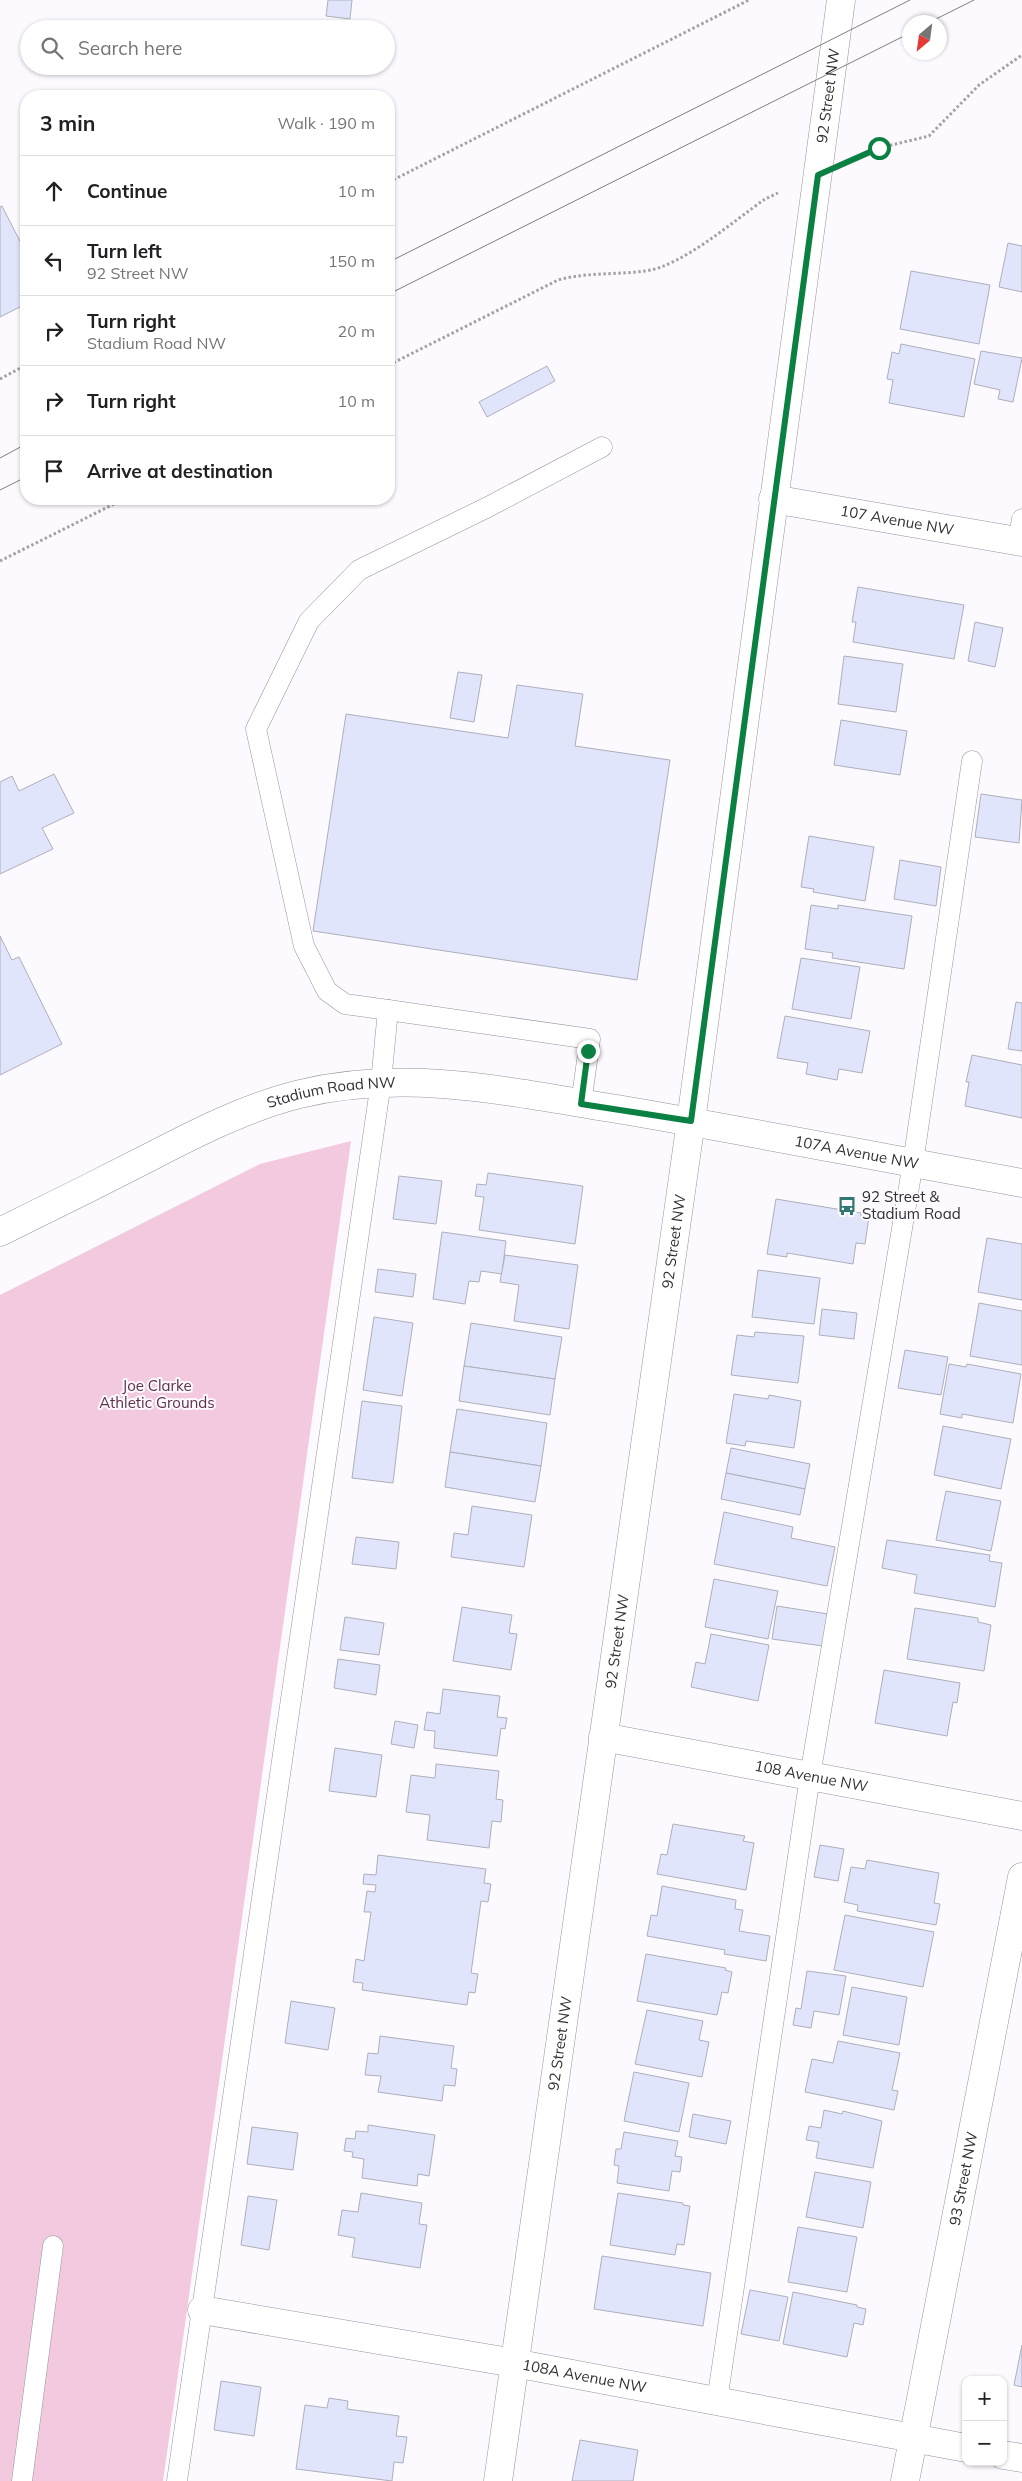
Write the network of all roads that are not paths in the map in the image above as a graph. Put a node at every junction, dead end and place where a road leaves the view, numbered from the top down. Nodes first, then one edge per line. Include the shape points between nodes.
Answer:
1 (841, 0) edge
2 (602, 447) dead end
3 (773, 499) junction
4 (1021, 534) edge
5 (972, 761) dead end
6 (388, 1010) junction
7 (381, 1082) junction
8 (581, 1104) junction
9 (691, 1121) junction
10 (913, 1163) junction
11 (1022, 1183) edge
12 (0, 1232) edge
13 (603, 1737) junction
14 (810, 1776) junction
15 (1022, 1816) edge
16 (1022, 1877) edge
17 (54, 2246) dead end
18 (202, 2310) junction
19 (514, 2363) junction
20 (716, 2401) junction
21 (913, 2438) junction
22 (962, 2447) edge
23 (1007, 2456) edge
24 (1022, 2458) edge
25 (22, 2481) edge
26 (178, 2481) edge
27 (498, 2481) edge
28 (905, 2481) edge

1 - 3 street, 92 Street NW
2 - 6 lane via 359,570 309,621 256,729 304,946 327,991 345,1004
3 - 4 street, 107 Avenue NW
3 - 9 street, 92 Street NW
5 - 10 lane
6 - 7 lane
6 - 8 lane via 590,1039
7 - 8 street, Stadium Road NW via 455,1083
7 - 12 street, Stadium Road NW via 315,1091 259,1106 186,1138
7 - 18 lane
8 - 9 street, Stadium Road NW
9 - 10 street, 107A Avenue NW
9 - 13 street, 92 Street NW
10 - 11 street, 107A Avenue NW
10 - 14 lane
13 - 14 street, 108 Avenue NW
13 - 19 street, 92 Street NW
14 - 15 street, 108 Avenue NW
14 - 20 lane
16 - 21 street, 93 Street NW
17 - 25 lane
18 - 19 street, 108A Avenue NW
18 - 26 lane
19 - 20 street, 108A Avenue NW
19 - 27 street, 92 Street NW
20 - 21 street, 108A Avenue NW
21 - 22 street, 108A Avenue NW
21 - 28 street, 93 Street NW
23 - 24 street

